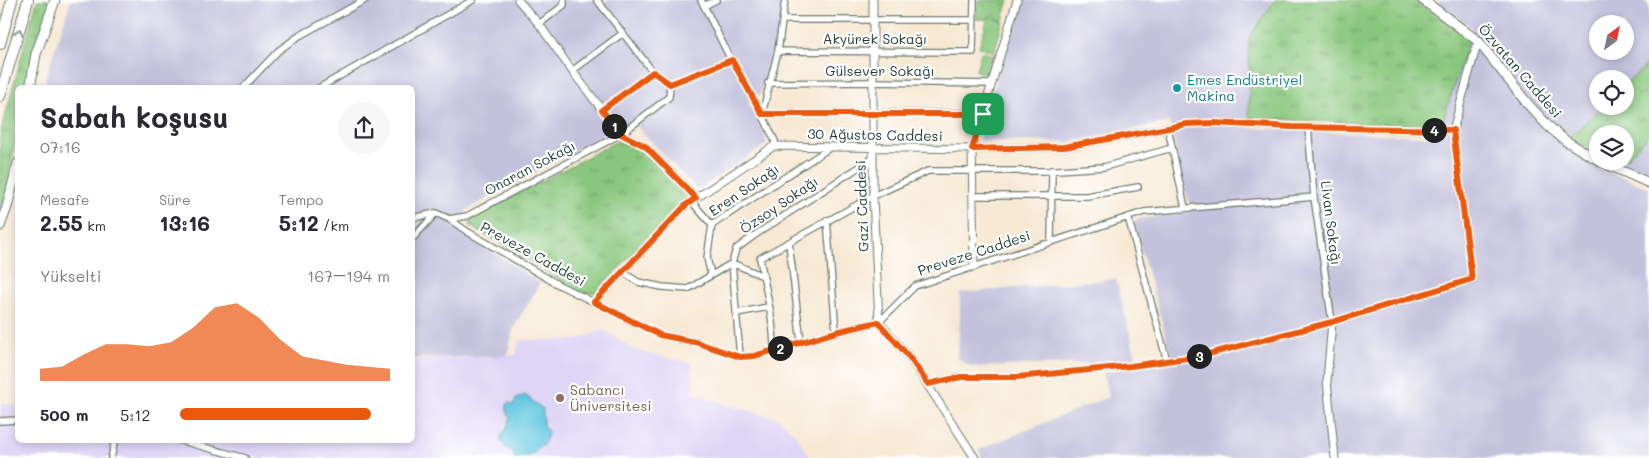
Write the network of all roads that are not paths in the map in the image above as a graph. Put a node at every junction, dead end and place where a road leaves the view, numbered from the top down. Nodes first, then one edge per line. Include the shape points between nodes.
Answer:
1 (12, 0) edge
2 (28, 0) edge
3 (55, 0) edge
4 (365, 0) edge
5 (473, 0) edge
6 (518, 0) edge
7 (597, 0) edge
8 (716, 0) edge
9 (785, 0) edge
10 (873, 0) edge
11 (974, 0) edge
12 (1017, 0) edge
13 (1422, 0) edge
14 (564, 2) edge
15 (703, 3) edge
16 (783, 20) junction
17 (873, 20) junction
18 (974, 20) junction
19 (539, 24) junction
20 (624, 33) junction
21 (1478, 41) junction
22 (0, 44) edge
23 (778, 51) junction
24 (873, 51) junction
25 (732, 60) junction
26 (572, 71) junction
27 (653, 72) junction
28 (873, 82) junction
29 (670, 84) junction
30 (768, 84) junction
31 (992, 84) junction
32 (31, 85) edge
33 (246, 85) edge
34 (324, 85) edge
35 (0, 96) edge
36 (602, 110) junction
37 (872, 113) junction
38 (762, 114) junction
39 (983, 114) junction
40 (1308, 127) junction
41 (1168, 128) junction
42 (1453, 130) junction
43 (621, 134) junction
44 (774, 146) junction
45 (831, 147) junction
46 (872, 147) junction
47 (1172, 148) junction
48 (972, 149) junction
49 (1589, 154) edge
50 (873, 158) junction
51 (1052, 170) junction
52 (1621, 170) edge
53 (973, 171) junction
54 (15, 173) edge
55 (1649, 183) edge
56 (1138, 187) dead end
57 (873, 196) junction
58 (973, 196) junction
59 (1052, 196) junction
60 (1314, 197) junction
61 (694, 199) junction
62 (1185, 208) junction
63 (436, 213) junction
64 (415, 217) edge
65 (1128, 217) junction
66 (449, 219) junction
67 (827, 220) junction
68 (712, 225) junction
69 (0, 226) edge
70 (415, 236) edge
71 (1051, 242) junction
72 (789, 243) junction
73 (732, 264) junction
74 (974, 267) junction
75 (623, 272) junction
76 (711, 276) junction
77 (763, 276) junction
78 (594, 302) junction
79 (768, 307) junction
80 (737, 313) junction
81 (878, 322) junction
82 (1332, 322) junction
83 (836, 332) junction
84 (801, 342) junction
85 (774, 350) junction
86 (740, 357) junction
87 (1167, 361) junction
88 (928, 384) junction
89 (15, 420) edge
90 (0, 421) edge
91 (114, 443) edge
92 (200, 443) edge
93 (111, 458) edge
94 (245, 458) edge
95 (975, 458) edge
96 (1335, 458) edge

1 - 22 highway
35 -> 2 highway
3 - 32 main road via 36,54
4 - 33 street via 278,51
5 - 34 street
6 - 19 street
7 - 20 street
8 - 15 street
9 - 16 street
10 - 17 street, Gazi Caddesi
11 - 18 street
12 - 31 street
13 - 21 main road, Özvatan Caddesi
14 - 19 street
15 - 25 street
16 - 17 street
16 - 23 street
17 - 18 street
17 - 24 street, Gazi Caddesi
18 - 24 street, Akyürek Sokağı via 973,52
19 - 26 street
20 - 26 street
20 - 27 street
21 - 42 street
21 - 49 main road, Özvatan Caddesi via 1548,126
23 - 24 street, Akyürek Sokağı
23 - 30 street
24 - 28 street, Gazi Caddesi
25 - 29 street
25 - 38 street
26 - 36 street
27 - 29 street
27 - 36 street
28 - 30 street, Gülsever Sokağı
28 - 31 street, Gülsever Sokağı
28 - 37 street, Gazi Caddesi
29 - 43 street, Onaran Sokağı via 669,96
30 - 38 street
31 - 39 street
36 - 43 street
37 - 38 street
37 - 39 street
37 - 46 street, Gazi Caddesi
38 - 44 street via 775,141
39 - 48 street
40 - 41 street, 30 Ağustos Caddesi via 1213,123
40 - 42 street, 30 Ağustos Caddesi
40 - 60 street, Livan Sokağı
41 - 47 street
41 - 48 street, 30 Ağustos Caddesi via 1064,147
42 - 82 street via 1472,279
43 - 61 street via 645,146
43 - 66 street, Onaran Sokağı via 468,216
44 - 45 street, 30 Ağustos Caddesi
44 - 61 street
45 - 46 street, 30 Ağustos Caddesi
45 - 68 street, Eren Sokağı
46 - 48 street, 30 Ağustos Caddesi
46 - 50 street, Gazi Caddesi
47 - 51 street via 1104,168
47 - 62 street
48 - 53 street
50 - 57 street, Gazi Caddesi
50 - 73 street, Özsoy Sokağı via 736,248
51 - 53 street
51 - 59 street
52 - 55 main road, Özvatan Caddesi
53 - 57 street via 928,172
53 - 58 street
54 - 69 main road
56 - 59 street via 1087,196
57 - 67 street
57 - 81 street, Gazi Caddesi
58 - 59 street
58 - 74 street
59 - 71 street
60 - 62 street, Preveze Caddesi
60 - 82 street, Livan Sokağı
61 - 68 street
61 - 75 street
62 - 65 street, Preveze Caddesi
63 - 64 street
63 - 66 street, Preveze Caddesi
63 - 70 street
65 - 71 street, Preveze Caddesi
65 - 87 street
66 - 78 street, Preveze Caddesi via 559,285
67 - 72 street
67 - 83 street
68 - 76 street, Eren Sokağı via 707,258
71 - 74 street, Preveze Caddesi
72 - 77 street via 760,258
72 - 84 street
73 - 76 street
73 - 77 street
73 - 80 street
74 - 81 street, Preveze Caddesi via 915,286
75 - 76 street via 638,282 688,289
75 - 78 street
77 - 79 street
78 - 86 street, Preveze Caddesi via 660,335 695,342
79 - 80 street
79 - 85 street via 774,330
80 - 86 street
81 - 83 street, Preveze Caddesi
81 - 88 street
82 - 87 street via 1201,356
82 - 96 street via 1328,381
83 - 84 street, Preveze Caddesi
84 - 85 street, Preveze Caddesi
85 - 86 street, Preveze Caddesi
87 - 88 street via 1017,377 961,377
88 - 95 street
89 - 90 street
91 - 93 street
92 - 94 street

